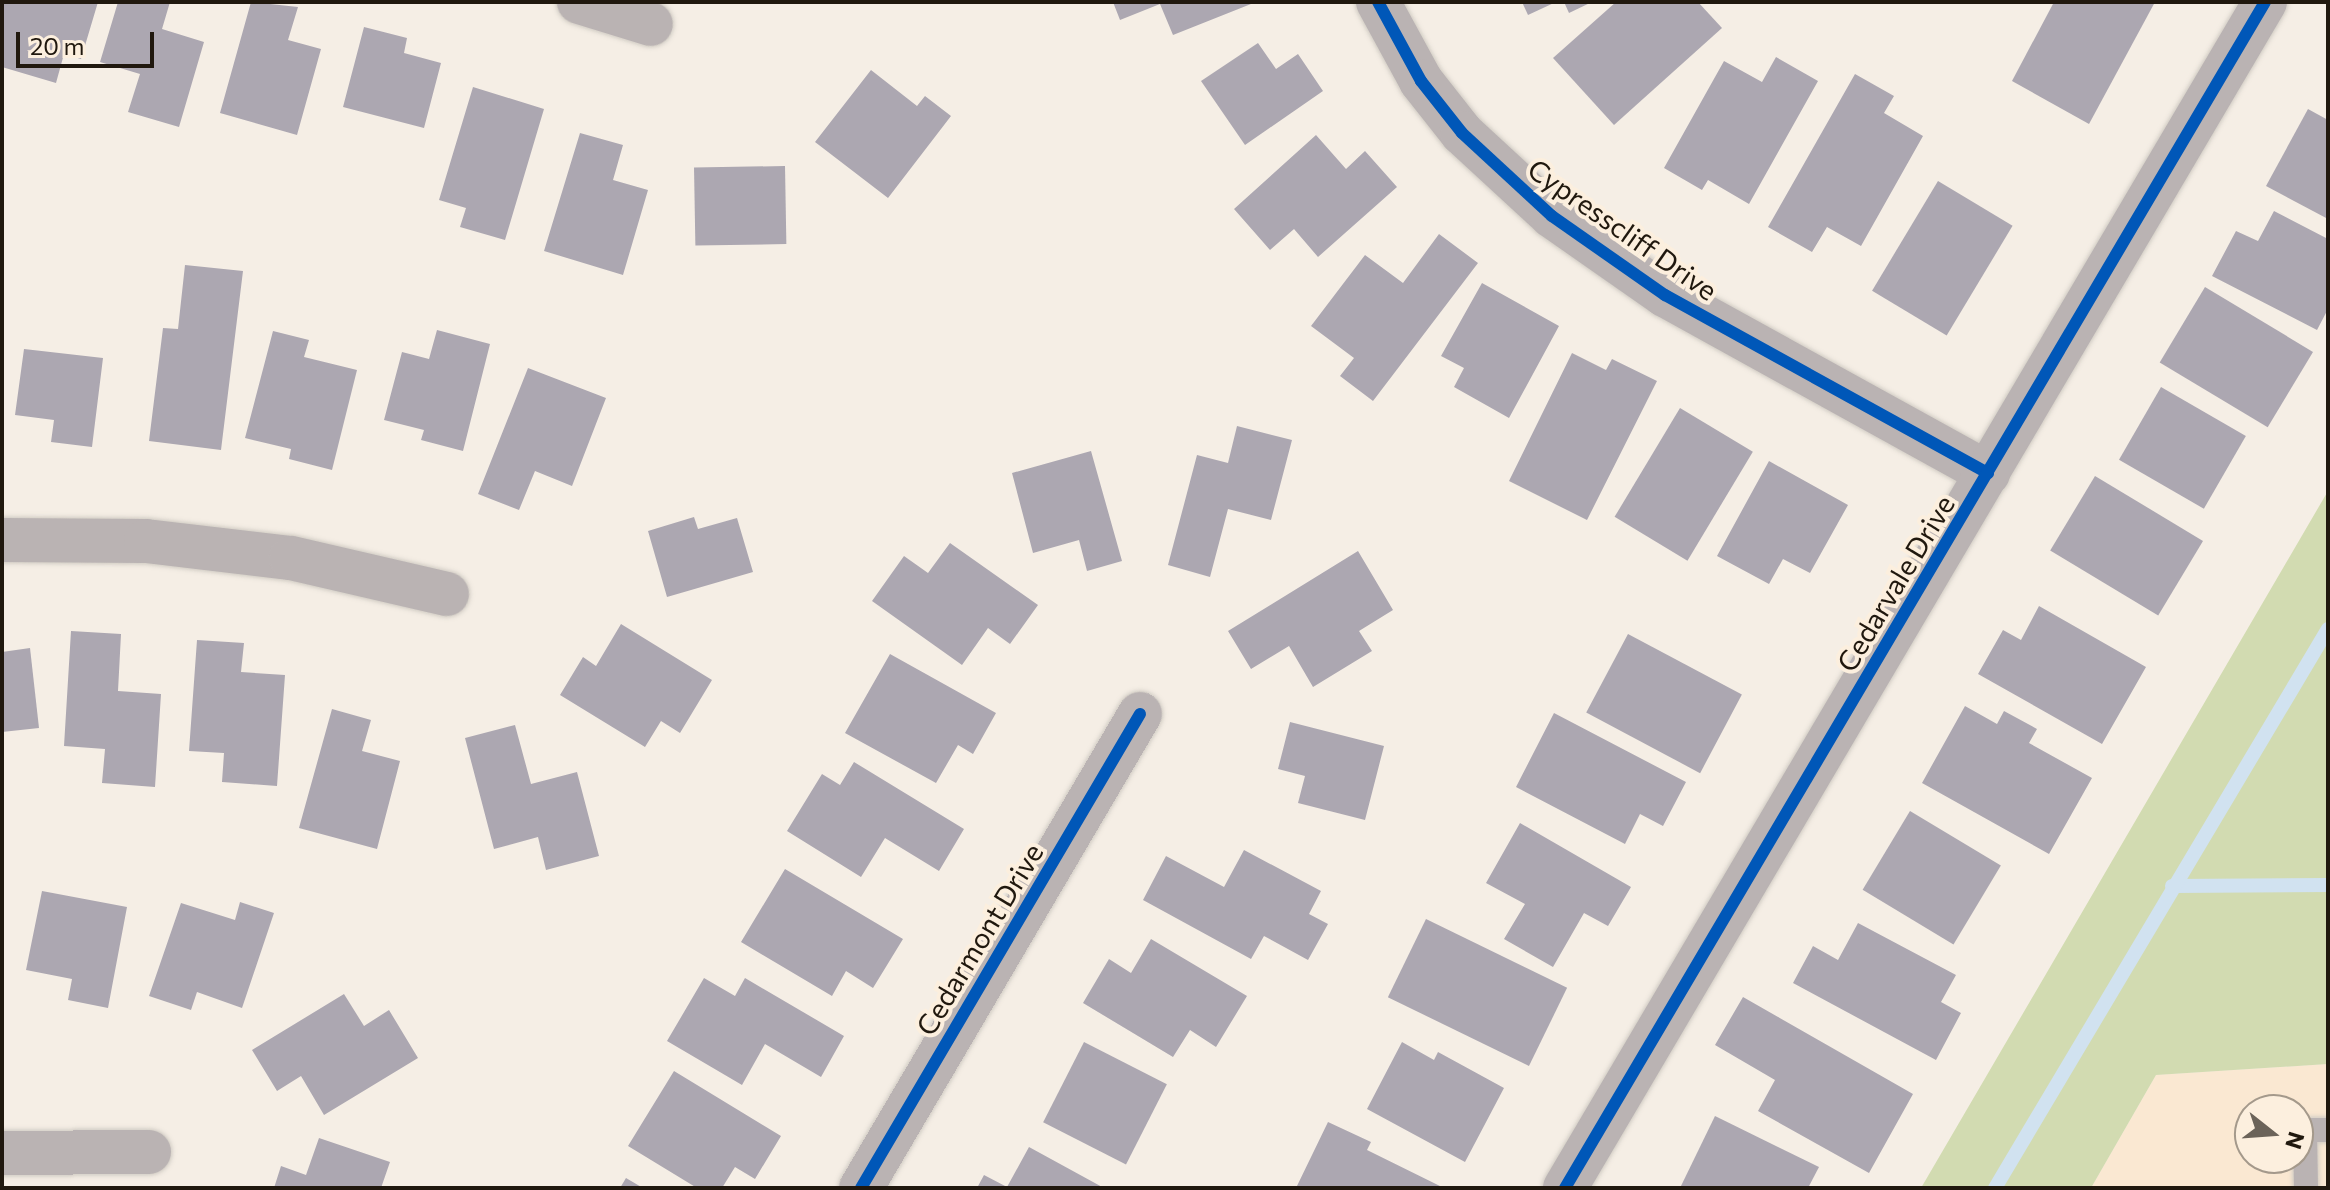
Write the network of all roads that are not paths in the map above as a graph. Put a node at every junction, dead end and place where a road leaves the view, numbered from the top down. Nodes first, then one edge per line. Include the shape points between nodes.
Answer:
1 (579, 2) edge
2 (1378, 2) edge
3 (2265, 2) edge
4 (651, 24) dead end
5 (1988, 473) junction
6 (2, 540) edge
7 (447, 594) dead end
8 (1140, 714) dead end
9 (2328, 1130) edge
10 (149, 1152) dead end
11 (2, 1153) edge
12 (861, 1188) edge
13 (1565, 1188) edge
14 (2306, 1188) edge

1 - 4 street
2 - 5 street, Cypresscliff Drive via 1421,81 1462,133 1552,216 1665,295
3 - 5 street, Cedarvale Drive
5 - 13 street, Cedarvale Drive
6 - 7 street via 146,541 262,554
8 - 12 street, Cedarmont Drive
9 - 14 lane via 2305,1130
10 - 11 street

